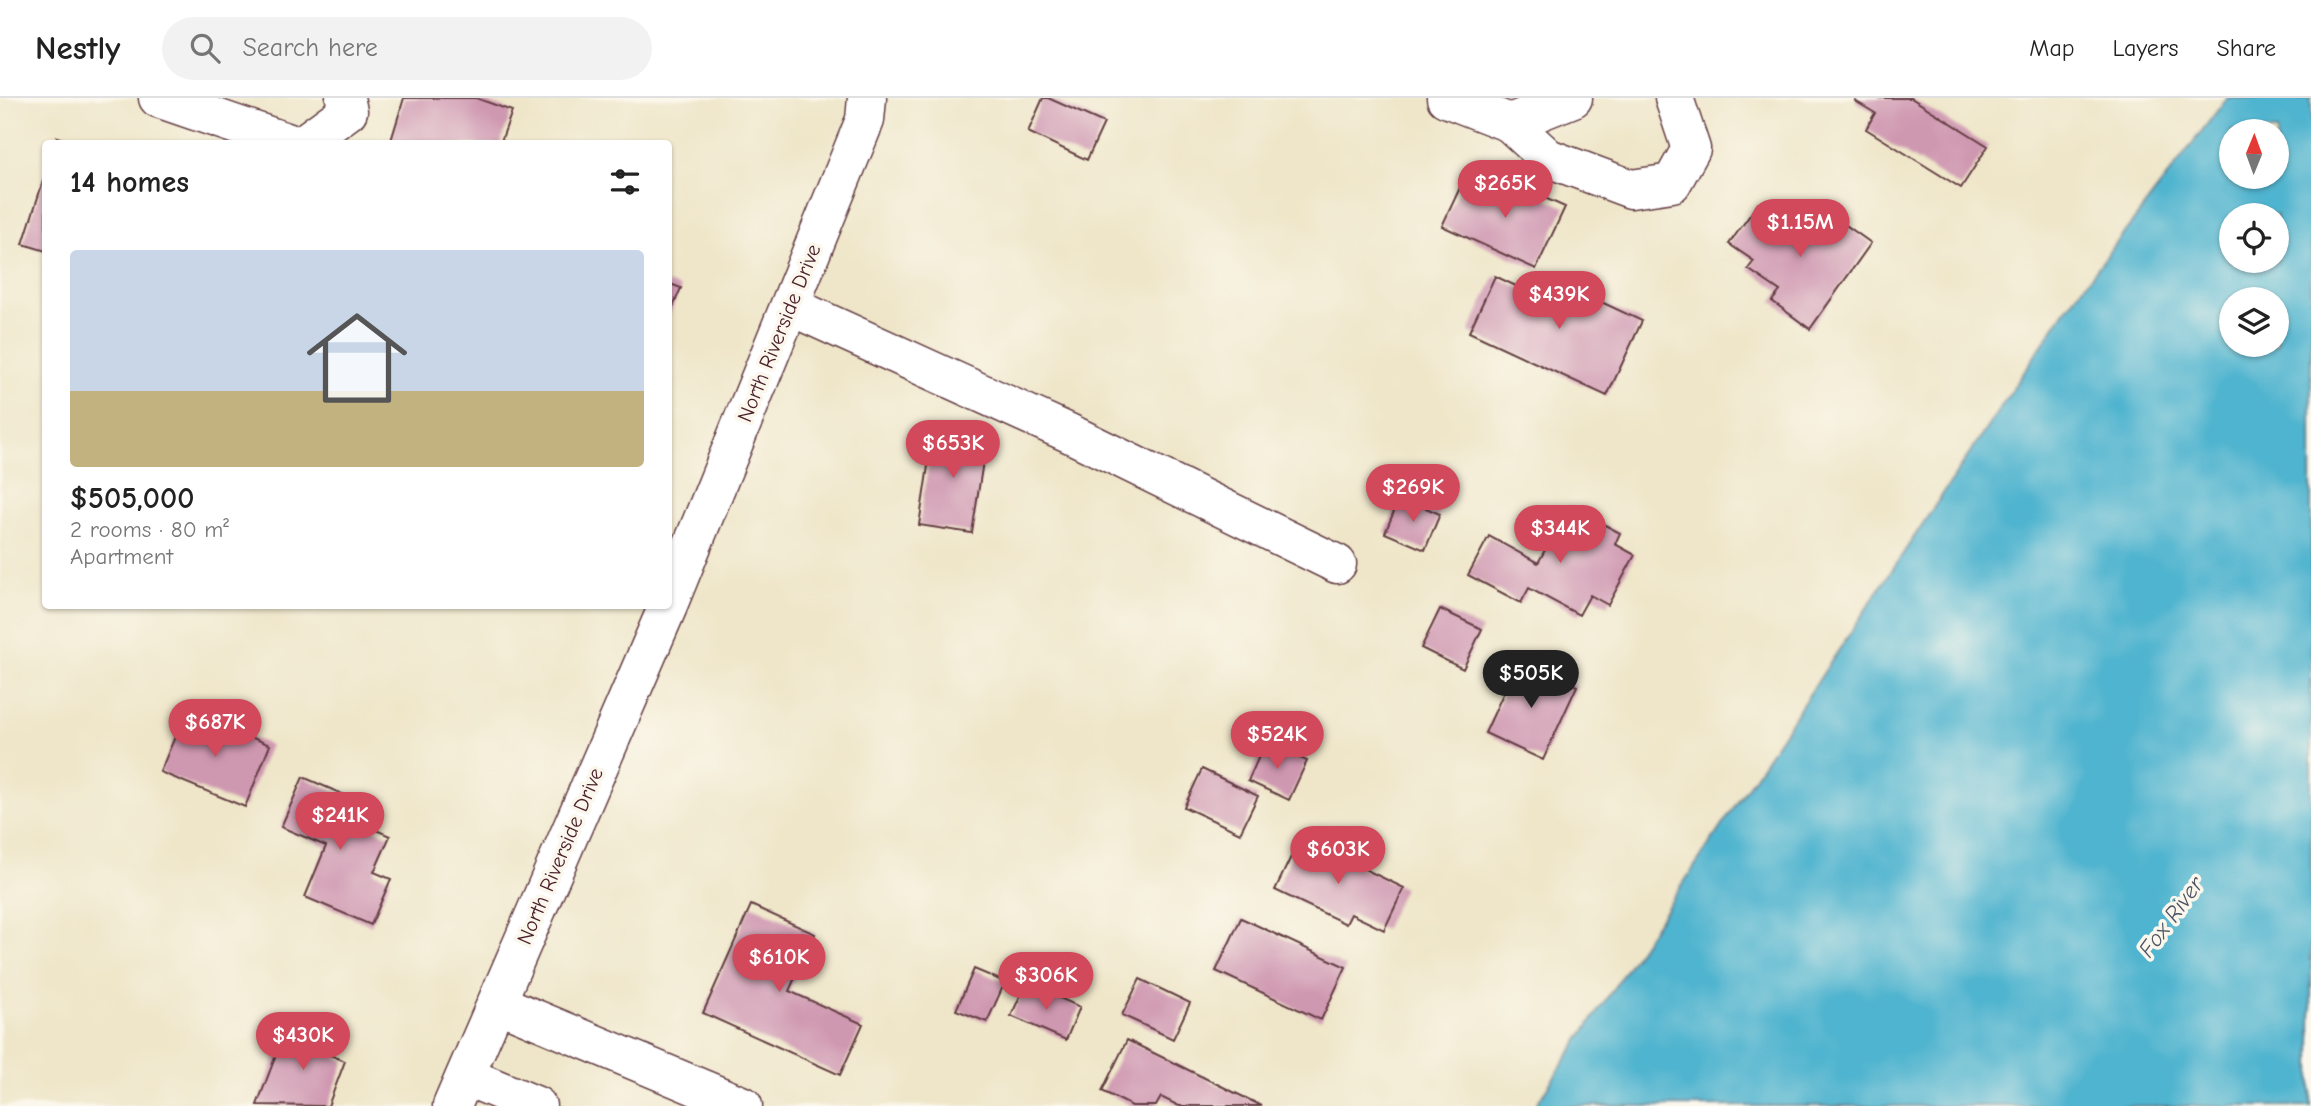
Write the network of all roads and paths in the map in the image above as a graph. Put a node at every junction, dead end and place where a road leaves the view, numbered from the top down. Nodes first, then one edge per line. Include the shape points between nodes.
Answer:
1 (158, 98) edge
2 (345, 98) edge
3 (867, 98) edge
4 (1446, 98) edge
5 (1573, 98) edge
6 (1674, 98) edge
7 (222, 108) edge
8 (1510, 123) junction
9 (284, 140) edge
10 (308, 140) edge
11 (790, 306) junction
12 (1338, 564) dead end
13 (672, 595) edge
14 (666, 609) edge
15 (497, 1003) junction
16 (459, 1091) edge
17 (537, 1106) edge
18 (743, 1106) edge

1 - 7 street
2 - 10 street via 348,111
3 - 11 street, North Riverside Drive via 865,120
4 - 8 street
5 - 8 street
6 - 8 street via 1690,149 1672,183 1631,189 1548,158
7 - 9 street
11 - 12 street via 1069,433
11 - 13 street, North Riverside Drive
14 - 15 street, North Riverside Drive
15 - 16 street, North Riverside Drive
15 - 18 street
16 - 17 street

